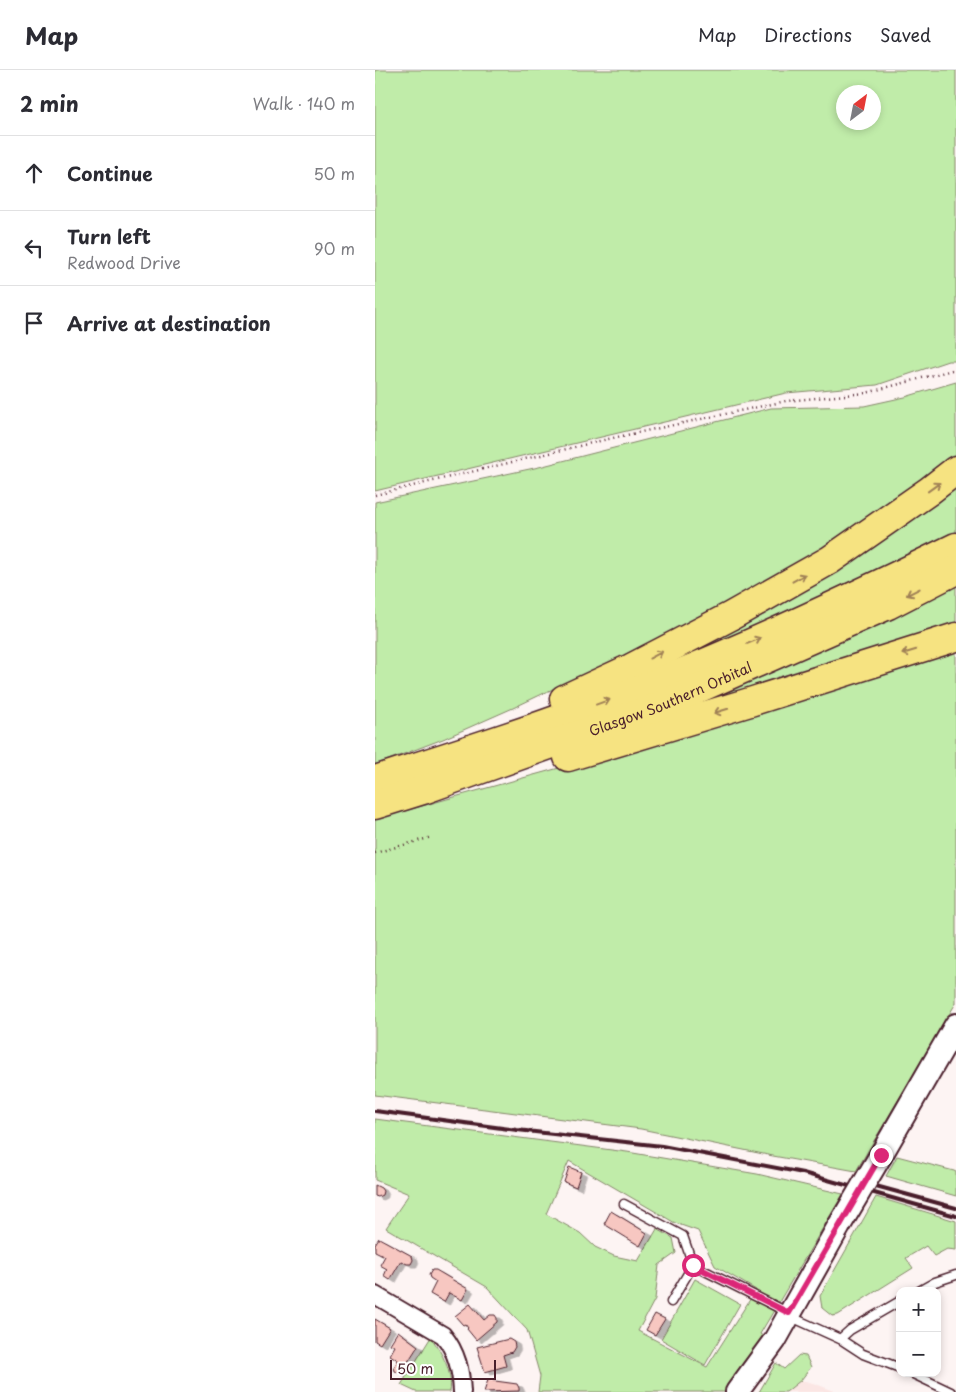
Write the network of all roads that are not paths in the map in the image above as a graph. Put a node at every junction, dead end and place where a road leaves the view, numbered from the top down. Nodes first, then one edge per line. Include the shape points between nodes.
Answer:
1 (956, 470) edge
2 (956, 547) edge
3 (956, 570) edge
4 (956, 637) edge
5 (422, 778) junction
6 (375, 780) edge
7 (375, 805) edge
8 (956, 1025) edge
9 (624, 1204) dead end
10 (693, 1265) junction
11 (956, 1276) edge
12 (926, 1287) edge
13 (375, 1294) edge
14 (671, 1302) dead end
15 (896, 1303) edge
16 (789, 1313) junction
17 (841, 1339) junction
18 (896, 1366) edge
19 (919, 1377) edge
20 (462, 1392) edge
21 (737, 1392) edge
22 (951, 1392) edge

5 -> 1 highway via 731,616 830,560
5 -> 2 highway, Glasgow Southern Orbital via 548,723 671,677
3 -> 5 highway, Glasgow Southern Orbital via 888,605 659,706
4 -> 5 highway via 534,767
5 - 6 highway, Glasgow Southern Orbital
5 - 7 highway, Glasgow Southern Orbital
8 - 16 street, bridge
9 - 10 lane via 683,1236
10 - 14 lane
10 - 16 lane
11 - 12 lane
13 - 20 street via 443,1335 458,1362
15 - 17 lane via 850,1330
16 - 17 lane
16 - 21 street via 775,1340
17 - 18 lane via 863,1354
19 - 22 lane

